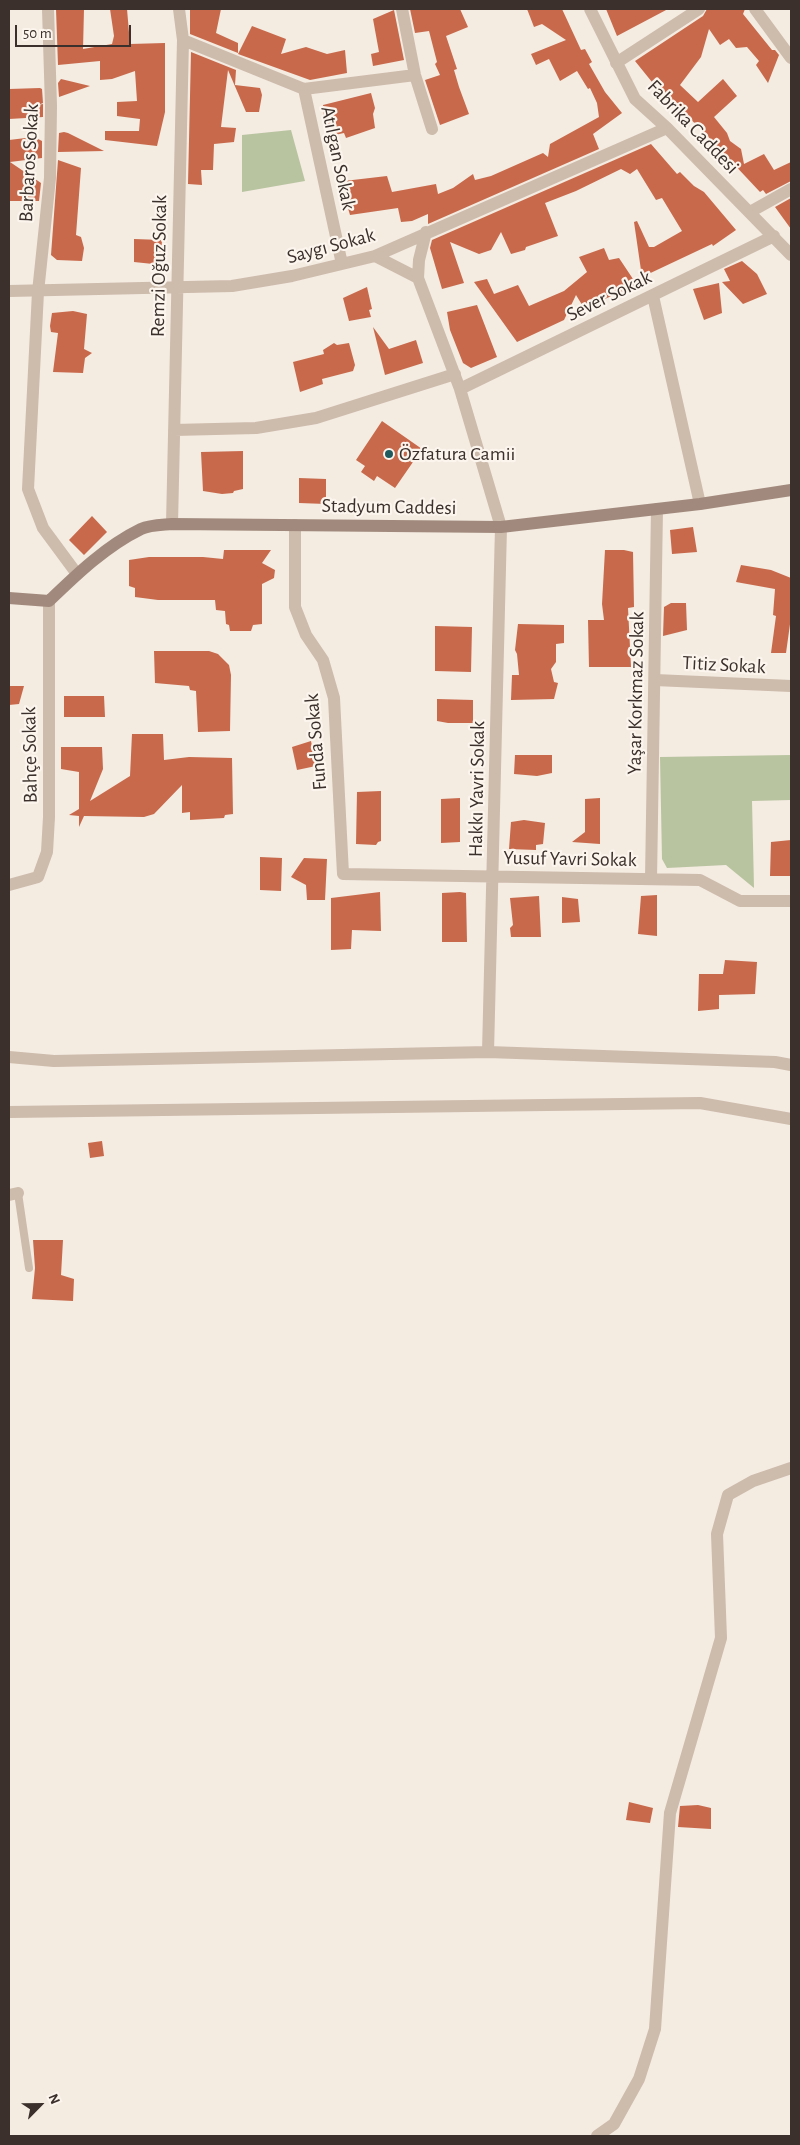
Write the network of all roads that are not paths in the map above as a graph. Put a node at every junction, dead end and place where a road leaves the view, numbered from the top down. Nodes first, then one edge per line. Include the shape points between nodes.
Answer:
1 (48, 9) edge
2 (179, 9) edge
3 (402, 9) edge
4 (590, 9) edge
5 (699, 9) edge
6 (756, 9) edge
7 (183, 40) junction
8 (791, 58) edge
9 (616, 63) junction
10 (415, 75) junction
11 (304, 89) junction
12 (667, 128) junction
13 (432, 129) dead end
14 (791, 189) edge
15 (750, 212) junction
16 (426, 232) junction
17 (774, 236) junction
18 (791, 255) edge
19 (375, 256) junction
20 (342, 264) junction
21 (418, 278) junction
22 (177, 288) junction
23 (9, 291) edge
24 (38, 292) junction
25 (653, 296) junction
26 (455, 374) junction
27 (460, 389) junction
28 (174, 430) junction
29 (791, 490) edge
30 (700, 504) junction
31 (657, 509) junction
32 (172, 524) junction
33 (295, 525) junction
34 (501, 527) junction
35 (77, 574) junction
36 (9, 598) edge
37 (49, 601) junction
38 (655, 680) junction
39 (791, 686) edge
40 (343, 874) joint
41 (494, 876) junction
42 (651, 879) junction
43 (9, 885) edge
44 (791, 901) edge
45 (488, 1052) junction
46 (9, 1058) edge
47 (791, 1065) edge
48 (9, 1112) edge
49 (791, 1119) edge
50 (13, 1194) edge
51 (29, 1268) dead end
52 (791, 1468) edge
53 (597, 2136) edge

1 - 24 street, Barbaros Sokak via 50,178
2 - 7 street, Remzi Oğuz Sokak
3 - 10 street
4 - 9 street, Fabrika Caddesi
5 - 9 street
6 - 8 street
7 - 11 street
7 - 22 street, Remzi Oğuz Sokak
9 - 12 street, Fabrika Caddesi via 635,99
10 - 11 street
10 - 13 street
11 - 20 street, Atılgan Sokak
12 - 15 street, Fabrika Caddesi
12 - 16 street, Saygı Sokak
14 - 15 street
15 - 17 street, Fabrika Caddesi
16 - 19 street, Saygı Sokak
16 - 21 street
17 - 18 street, Fabrika Caddesi
17 - 25 street, Sever Sokak
19 - 20 street, Saygı Sokak
19 - 21 street
20 - 22 street, Saygı Sokak via 232,286
21 - 26 street, Hakkı Yavri Sokak
22 - 24 street, Saygı Sokak
22 - 28 street, Remzi Oğuz Sokak
23 - 24 street, Saygı Sokak
24 - 35 street, Barbaros Sokak via 28,489 43,528
25 - 27 street, Sever Sokak
25 - 30 street
26 - 27 street, Hakkı Yavri Sokak
26 - 28 street via 316,418 256,428
27 - 34 street, Hakkı Yavri Sokak
28 - 32 street, Remzi Oğuz Sokak
29 - 30 street, Stadyum Caddesi
30 - 31 street, Stadyum Caddesi
31 - 34 street, Stadyum Caddesi
31 - 38 street, Yaşar Korkmaz Sokak
32 - 33 street, Stadyum Caddesi
32 - 35 street, Stadyum Caddesi via 143,528
33 - 34 street, Stadyum Caddesi
33 - 40 street, Funda Sokak via 294,607 322,660 334,698
34 - 41 street, Hakkı Yavri Sokak
35 - 37 street, Stadyum Caddesi
36 - 37 street
37 - 43 street, Bahçe Sokak via 47,852 38,877
38 - 39 street, Titiz Sokak
38 - 42 street, Yaşar Korkmaz Sokak
40 - 41 street, Yusuf Yavri Sokak
41 - 42 street, Yusuf Yavri Sokak
41 - 45 street, Hakkı Yavri Sokak
42 - 44 street, Yusuf Yavri Sokak via 700,880 740,902
45 - 46 street via 54,1061
45 - 47 street
48 - 49 street via 700,1103
50 - 51 lane
52 - 53 street via 753,1481 728,1495 717,1534 721,1638 670,1813 655,2029 639,2079 614,2124

